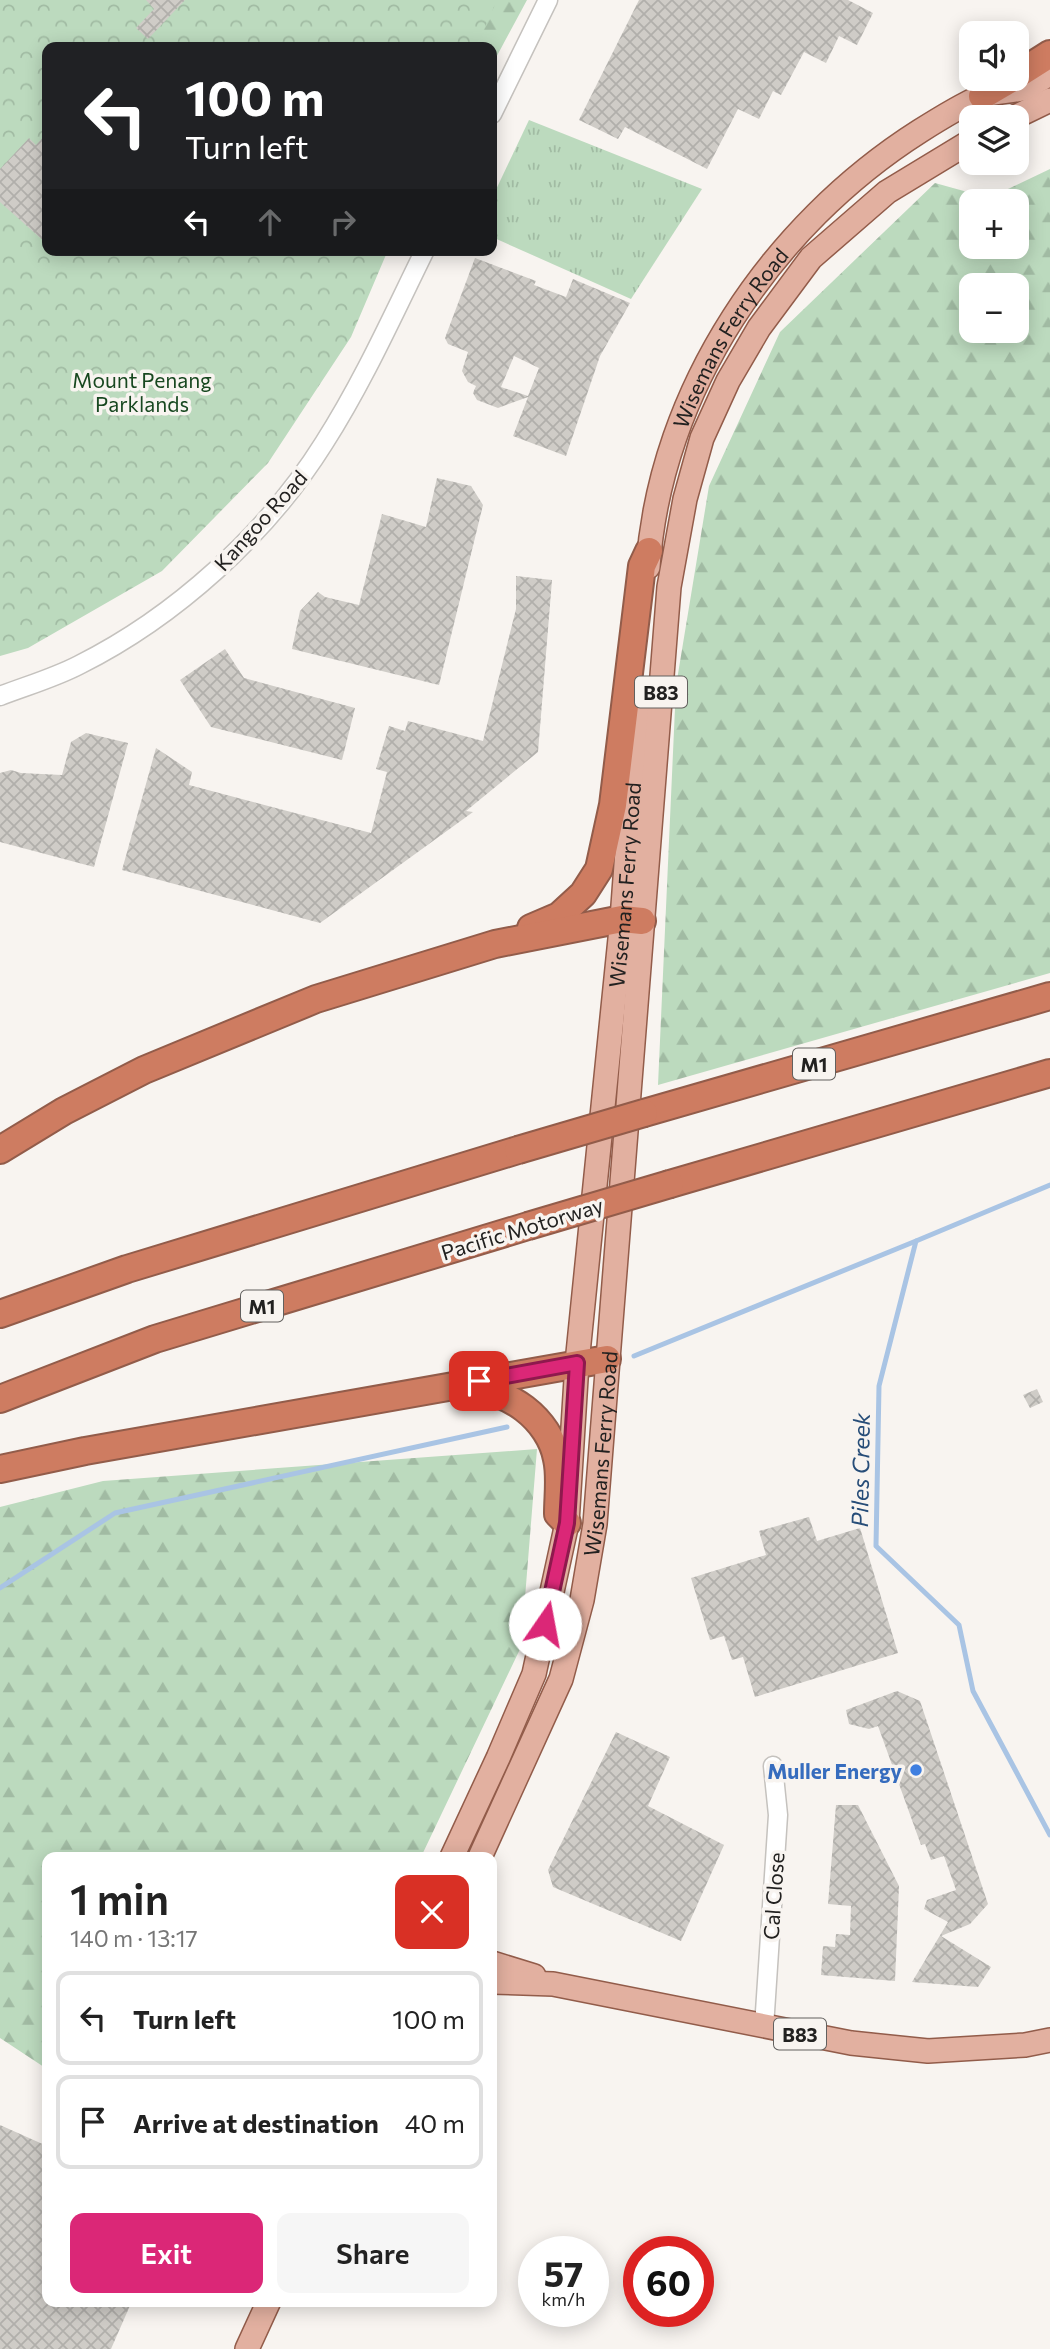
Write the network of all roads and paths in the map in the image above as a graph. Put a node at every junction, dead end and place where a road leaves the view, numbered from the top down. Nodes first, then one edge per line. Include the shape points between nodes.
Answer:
1 (548, 0) edge
2 (1050, 54) edge
3 (1029, 67) edge
4 (1050, 74) edge
5 (990, 91) edge
6 (982, 96) junction
7 (1050, 100) edge
8 (497, 104) edge
9 (1029, 110) edge
10 (959, 148) edge
11 (422, 256) edge
12 (649, 551) junction
13 (0, 696) edge
14 (632, 920) junction
15 (495, 944) junction
16 (1050, 996) edge
17 (1050, 1073) edge
18 (0, 1150) edge
19 (0, 1314) edge
20 (607, 1359) junction
21 (577, 1363) junction
22 (405, 1395) junction
23 (0, 1399) edge
24 (0, 1469) edge
25 (567, 1523) junction
26 (773, 1766) dead end
27 (454, 1852) edge
28 (482, 1852) edge
29 (497, 1964) edge
30 (497, 1982) edge
31 (553, 1984) junction
32 (764, 2027) junction
33 (1050, 2040) edge
34 (266, 2307) edge
35 (247, 2349) edge

1 - 8 street
2 - 3 highway
4 - 6 main road, Wisemans Ferry Road / B83 via 1024,88
5 - 6 highway
6 - 12 main road, Wisemans Ferry Road / B83 via 867,168 795,235 755,286 705,367 677,432
7 - 9 main road
10 - 14 main road, Wisemans Ferry Road / B83 via 887,192 811,258 759,328 702,439 685,499 669,587
11 - 13 street, Kangoo Road via 324,444 244,542 175,604 139,629 79,666
12 - 14 main road, Wisemans Ferry Road / B83
12 - 15 highway via 642,566 613,805 599,869 583,894 559,916 499,938
14 - 15 highway
14 - 20 main road, Wisemans Ferry Road / B83
14 - 21 main road, Wisemans Ferry Road / B83
15 - 18 highway via 317,999 144,1070
16 - 19 highway, M1, bridge via 517,1150 127,1269
17 - 23 highway, Pacific Motorway / M1, bridge via 155,1339
20 - 21 highway
20 - 28 main road, Wisemans Ferry Road / B83 via 595,1524 582,1600 561,1678
21 - 22 highway
21 - 25 main road, Wisemans Ferry Road / B83
22 - 24 highway
22 - 25 highway via 411,1401 479,1391 521,1406 538,1421 554,1447 558,1514
25 - 27 main road, Wisemans Ferry Road / B83 via 534,1674
26 - 32 street, Cal Close via 778,1815
29 - 31 main road, B83
30 - 31 main road, B83
31 - 32 main road, B83
32 - 33 main road, B83 via 928,2051
34 - 35 main road

